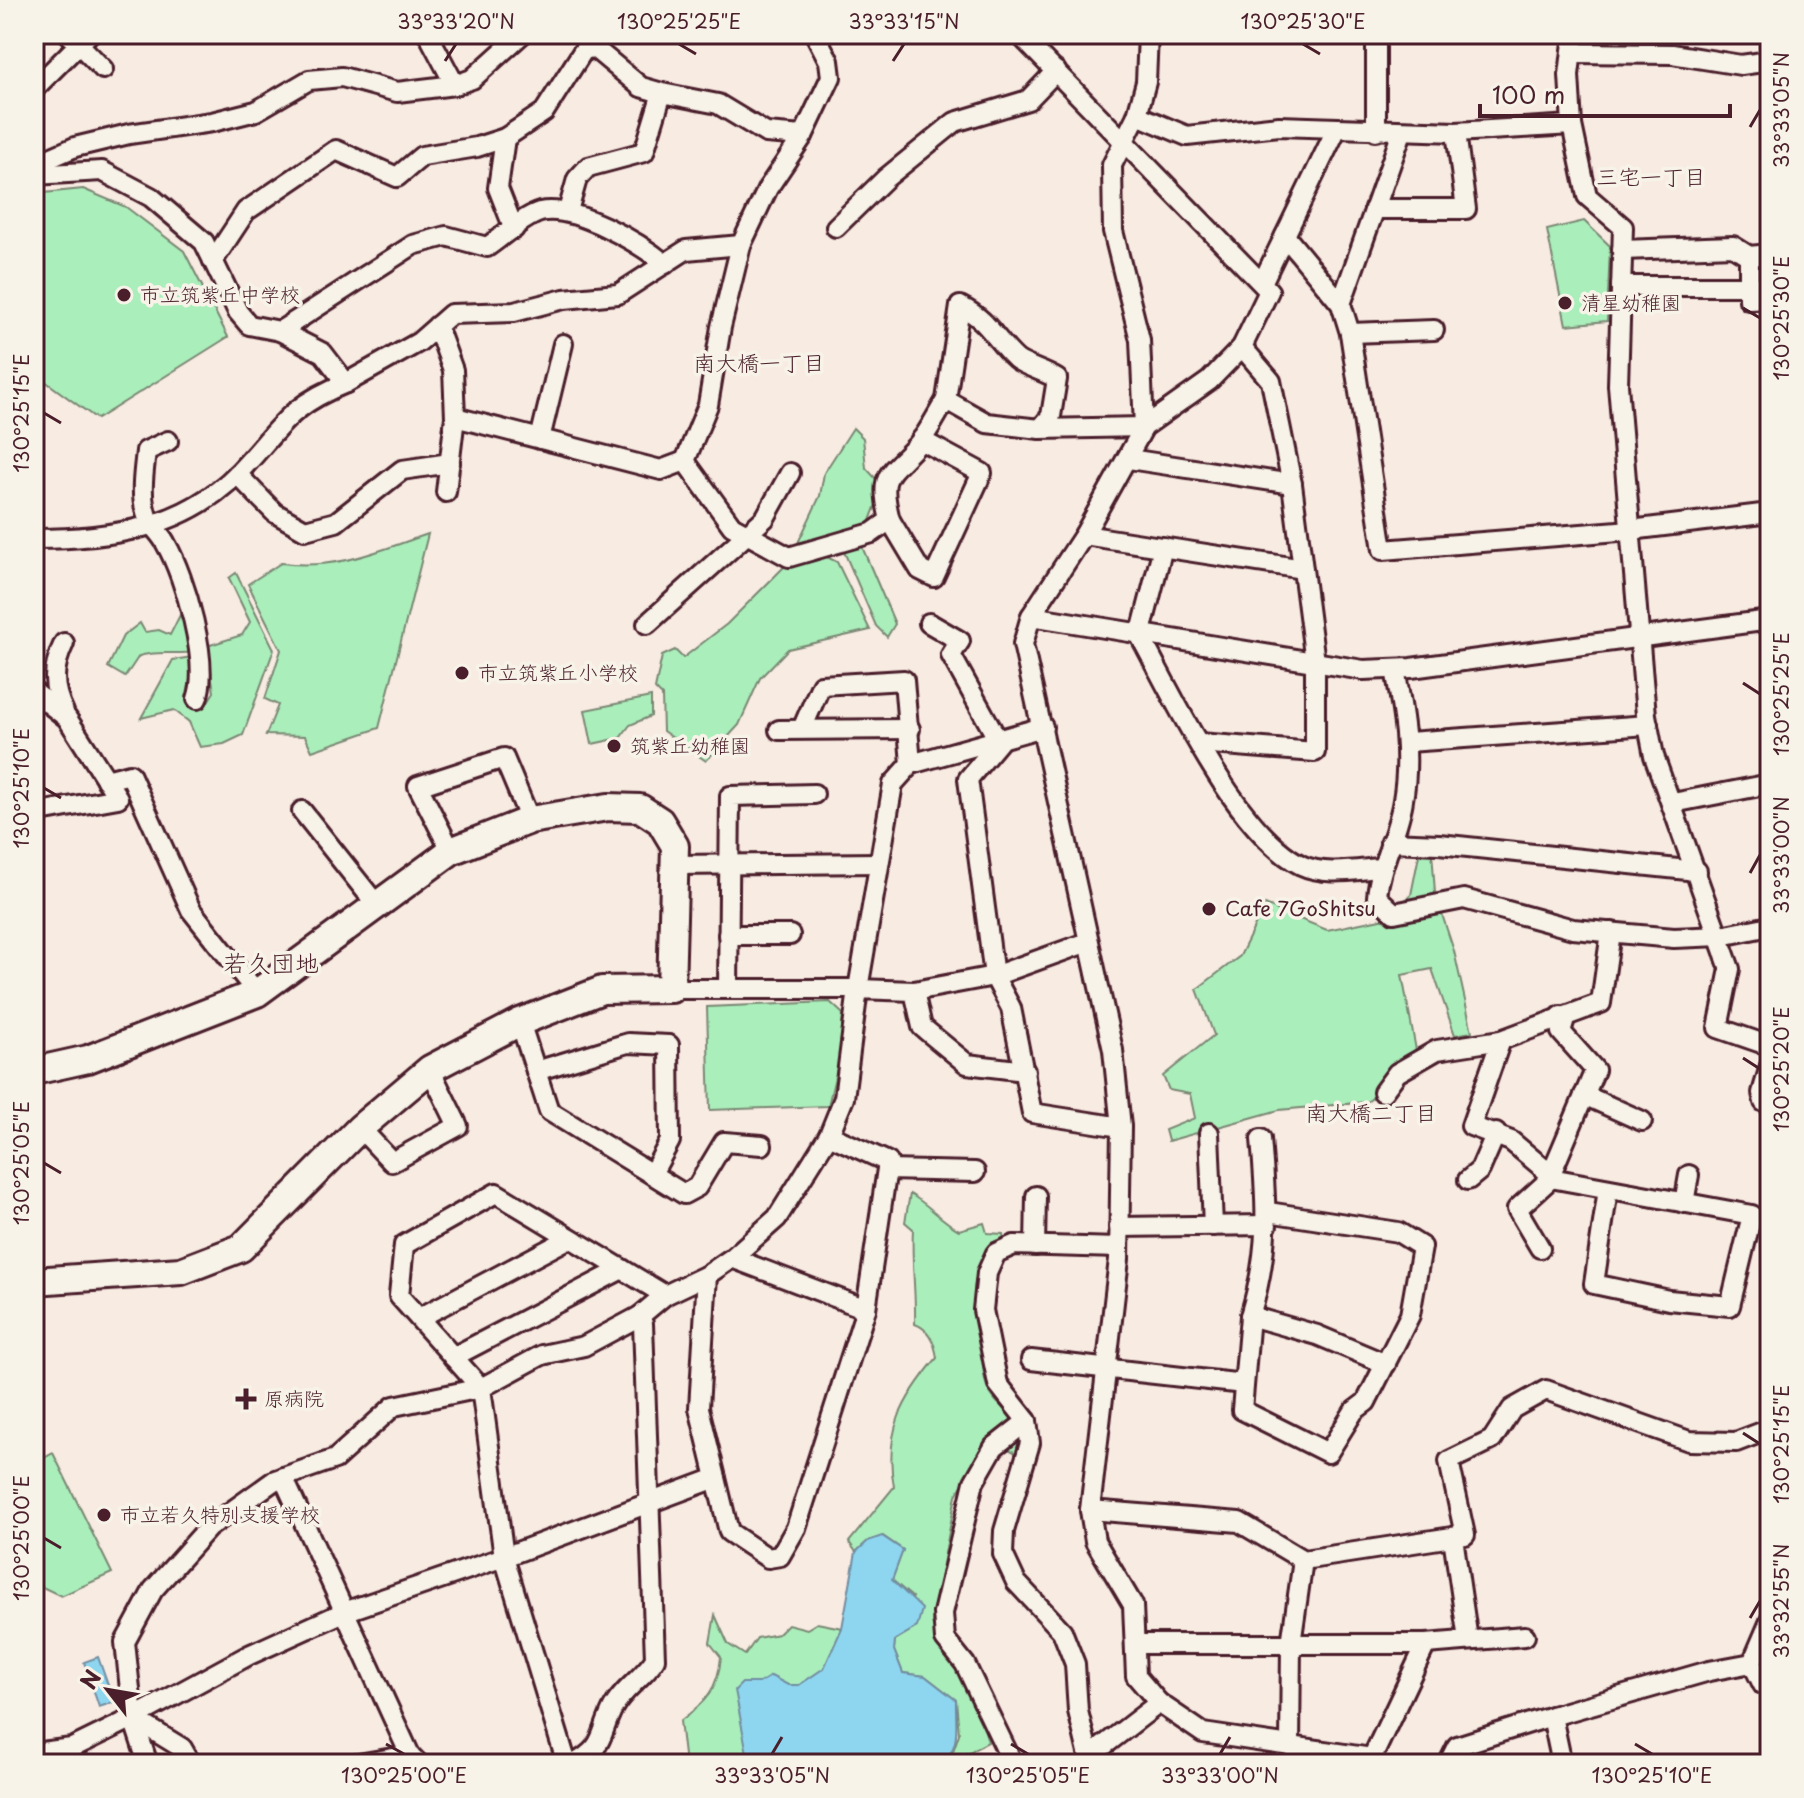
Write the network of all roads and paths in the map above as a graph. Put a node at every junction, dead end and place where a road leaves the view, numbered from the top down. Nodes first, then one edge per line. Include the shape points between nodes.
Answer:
1 (428, 34) edge
2 (522, 34) edge
3 (815, 34) edge
4 (1019, 34) edge
5 (1148, 34) edge
6 (79, 37) edge
7 (1376, 43) dead end
8 (1573, 43) edge
9 (1770, 61) edge
10 (103, 69) dead end
11 (1056, 71) junction
12 (455, 85) junction
13 (34, 89) edge
14 (662, 93) junction
15 (1137, 115) junction
16 (1572, 125) junction
17 (1336, 130) junction
18 (1376, 131) junction
19 (1402, 132) junction
20 (1456, 132) junction
21 (803, 136) junction
22 (505, 138) junction
23 (1125, 139) junction
24 (34, 165) edge
25 (34, 175) edge
26 (1374, 209) junction
27 (568, 211) junction
28 (836, 227) dead end
29 (514, 229) junction
30 (1285, 236) junction
31 (741, 245) junction
32 (1622, 250) junction
33 (1770, 254) edge
34 (1749, 256) junction
35 (213, 261) junction
36 (665, 264) junction
37 (1262, 283) junction
38 (1621, 286) junction
39 (1749, 286) junction
40 (1770, 299) edge
41 (1341, 304) junction
42 (437, 326) junction
43 (1434, 330) dead end
44 (280, 331) junction
45 (1350, 333) junction
46 (563, 344) dead end
47 (1242, 347) junction
48 (346, 383) junction
49 (946, 400) junction
50 (455, 417) junction
51 (1144, 427) junction
52 (1040, 429) junction
53 (540, 439) junction
54 (921, 440) junction
55 (168, 441) dead end
56 (1129, 459) junction
57 (685, 461) junction
58 (450, 463) junction
59 (790, 473) dead end
60 (237, 474) junction
61 (1292, 484) junction
62 (446, 492) dead end
63 (1770, 513) edge
64 (890, 520) junction
65 (154, 526) junction
66 (1631, 530) junction
67 (745, 533) junction
68 (1084, 535) junction
69 (34, 539) edge
70 (1163, 547) junction
71 (1303, 569) junction
72 (1031, 616) junction
73 (1770, 620) edge
74 (929, 623) dead end
75 (647, 624) dead end
76 (1140, 636) junction
77 (1640, 636) junction
78 (64, 643) dead end
79 (1315, 662) junction
80 (1395, 669) junction
81 (34, 692) edge
82 (197, 699) dead end
83 (67, 718) junction
84 (1648, 725) junction
85 (1043, 727) junction
86 (802, 729) junction
87 (910, 729) junction
88 (779, 730) dead end
89 (999, 742) junction
90 (1408, 742) junction
91 (1199, 743) junction
92 (911, 764) junction
93 (106, 780) junction
94 (1770, 784) edge
95 (814, 794) dead end
96 (1673, 803) junction
97 (302, 811) dead end
98 (34, 813) edge
99 (530, 820) junction
100 (1390, 842) junction
101 (451, 851) junction
102 (879, 863) junction
103 (728, 864) junction
104 (674, 865) junction
105 (1380, 868) junction
106 (1697, 871) junction
107 (376, 904) junction
108 (1770, 926) edge
109 (1611, 932) junction
110 (728, 935) junction
111 (790, 935) dead end
112 (1721, 936) junction
113 (1088, 942) junction
114 (994, 976) junction
115 (671, 989) junction
116 (728, 989) junction
117 (858, 989) junction
118 (914, 991) junction
119 (257, 993) junction
120 (1561, 1016) junction
121 (520, 1022) junction
122 (1501, 1040) junction
123 (1770, 1046) edge
124 (1770, 1066) edge
125 (430, 1069) junction
126 (34, 1071) edge
127 (536, 1071) junction
128 (1025, 1071) junction
129 (1383, 1092) dead end
130 (1584, 1095) junction
131 (1770, 1105) edge
132 (1642, 1121) dead end
133 (1121, 1127) junction
134 (360, 1128) junction
135 (1209, 1133) dead end
136 (1496, 1133) junction
137 (829, 1135) junction
138 (1261, 1139) dead end
139 (762, 1145) dead end
140 (887, 1170) junction
141 (975, 1172) dead end
142 (652, 1174) junction
143 (1550, 1175) junction
144 (1689, 1175) dead end
145 (1468, 1180) dead end
146 (1608, 1189) junction
147 (1036, 1196) dead end
148 (1684, 1203) junction
149 (1268, 1219) junction
150 (1213, 1226) junction
151 (1119, 1227) junction
152 (570, 1238) junction
153 (1035, 1246) junction
154 (1119, 1248) junction
155 (1540, 1248) dead end
156 (732, 1258) junction
157 (622, 1269) junction
158 (707, 1275) junction
159 (34, 1281) edge
160 (665, 1295) junction
161 (866, 1309) junction
162 (640, 1316) junction
163 (1250, 1316) junction
164 (419, 1318) junction
165 (453, 1357) junction
166 (1031, 1360) dead end
167 (1386, 1364) junction
168 (1107, 1367) junction
169 (1244, 1384) junction
170 (481, 1388) junction
171 (1027, 1421) junction
172 (1770, 1429) edge
173 (283, 1477) junction
174 (716, 1478) junction
175 (648, 1503) junction
176 (1090, 1510) junction
177 (1453, 1537) junction
178 (504, 1557) junction
179 (1303, 1560) junction
180 (344, 1612) junction
181 (1770, 1621) edge
182 (1525, 1636) dead end
183 (1468, 1640) junction
184 (1136, 1644) junction
185 (1291, 1644) junction
186 (1426, 1644) junction
187 (1752, 1663) junction
188 (1770, 1685) edge
189 (1159, 1703) junction
190 (1552, 1716) junction
191 (133, 1718) junction
192 (1290, 1746) junction
193 (34, 1753) edge
194 (57, 1758) edge
195 (414, 1760) edge
196 (1090, 1760) edge
197 (148, 1764) edge
198 (191, 1764) edge
199 (358, 1764) edge
200 (567, 1764) edge
201 (574, 1764) edge
202 (1013, 1764) edge
203 (1448, 1764) edge
204 (1562, 1764) edge

1 - 12 street
2 - 12 street via 472,79
3 - 21 street via 831,77
4 - 11 street
5 - 15 street via 1146,82
6 - 10 street
6 - 13 street
7 - 18 street
8 - 9 street via 1741,65
8 - 16 street
11 - 23 street
11 - 28 street via 1028,100 955,122
12 - 24 street via 397,92 342,77 309,80 256,111 115,137
14 - 21 street via 718,104 766,133
14 - 22 street via 641,87 593,47 583,51 544,112
14 - 27 street via 644,152 588,167 577,179
15 - 17 street via 1187,136 1279,126
15 - 23 street
16 - 20 street
16 - 32 street via 1587,196 1623,227
17 - 18 street
17 - 30 street
18 - 19 street
19 - 20 street
19 - 26 street
20 - 26 street via 1466,209
21 - 31 street via 768,188
22 - 29 street via 498,188
22 - 35 street via 422,156 397,177 336,150 246,211
23 - 37 street
23 - 51 street via 1112,165 1113,231 1140,340
25 - 35 street via 102,171 180,219 204,242
26 - 41 street
27 - 29 street via 538,212
27 - 36 street via 648,250
29 - 44 street via 487,247 446,236 413,245
30 - 37 street
30 - 41 street
31 - 36 street via 686,250
31 - 57 street via 708,405
32 - 34 street via 1733,246
32 - 38 street
33 - 34 street
34 - 39 street
35 - 44 street via 249,325
36 - 42 street via 618,294 564,299 514,312 451,314
37 - 47 street via 1269,291
38 - 39 street
38 - 66 street via 1618,385
39 - 40 street via 1749,300
41 - 45 street
42 - 48 street via 419,342
42 - 50 street via 453,370
43 - 45 street
44 - 48 street via 323,353
45 - 66 street via 1383,550
46 - 53 street
47 - 51 street via 1209,381
47 - 61 street via 1271,381
48 - 60 street via 287,416
49 - 52 street via 987,423
49 - 52 street via 960,306 982,317 1019,363 1057,379 1051,416
49 - 54 street
50 - 53 street
50 - 58 street
51 - 52 street
51 - 56 street
53 - 57 street via 661,470
54 - 64 street via 892,467 883,491
54 - 64 street via 982,473 934,577 920,570
55 - 65 street via 146,451 143,491 146,516
56 - 61 street
56 - 68 street
57 - 67 street via 732,526
58 - 60 street via 402,470 336,522 305,530 275,513
58 - 62 street
59 - 67 street via 765,518
60 - 65 street
61 - 71 street
63 - 66 street
64 - 67 street via 872,533 789,557
65 - 69 street via 83,539
65 - 82 street via 167,545 202,649 203,683
66 - 77 street
67 - 75 street
68 - 70 street
68 - 72 street
70 - 71 street
70 - 76 street
71 - 79 street
72 - 76 street
72 - 85 street via 1023,644
73 - 77 street
74 - 89 street via 960,641 951,655
76 - 79 street
76 - 91 street
77 - 80 street
77 - 84 street
78 - 83 street via 54,662 55,693
79 - 80 street
79 - 91 street via 1315,752
80 - 90 street
81 - 83 street
83 - 93 street
84 - 90 street
84 - 96 street
85 - 89 street
85 - 113 street
86 - 87 street
86 - 87 street via 821,685 904,680
86 - 88 street
87 - 92 street
89 - 92 street
89 - 114 street via 968,779
90 - 100 street via 1403,802
91 - 105 street via 1261,837 1302,866 1331,871
92 - 102 street via 893,784
93 - 98 street via 118,798
93 - 119 street via 130,774 191,910
94 - 96 street
95 - 103 street via 730,796
96 - 106 street
97 - 107 street
99 - 101 street
99 - 101 street via 504,758 418,786
99 - 104 street via 608,807 640,808 660,821 675,846
100 - 105 street
100 - 106 street
101 - 107 street
102 - 103 street
102 - 117 street
103 - 104 street
103 - 110 street
104 - 115 street
105 - 109 street via 1377,897 1394,913 1464,899 1573,929
106 - 112 street
107 - 119 street
108 - 112 street
109 - 112 street
109 - 120 street via 1601,1003
110 - 111 street
110 - 116 street
112 - 123 street via 1730,969 1718,1028
113 - 114 street
113 - 133 street via 1113,1050
114 - 118 street
114 - 128 street via 1011,1008
115 - 116 street
115 - 121 street via 602,990
116 - 117 street
117 - 118 street
117 - 137 street via 844,1098
118 - 128 street via 922,1027 967,1064
119 - 126 street via 88,1059
120 - 122 street
120 - 130 street via 1561,1032 1595,1070
121 - 125 street
121 - 127 street
122 - 129 street via 1437,1050 1397,1073
122 - 136 street via 1471,1126
124 - 131 street via 1762,1093
125 - 134 street
125 - 134 street via 458,1126 392,1162
127 - 142 street via 549,1111
127 - 142 street via 628,1043 669,1045 670,1141
128 - 133 street via 1032,1113
130 - 132 street
130 - 143 street
133 - 151 street
134 - 159 street via 241,1248 181,1271
135 - 150 street
136 - 143 street
136 - 145 street via 1480,1170
137 - 140 street via 888,1162
137 - 156 street via 777,1218
138 - 149 street
139 - 142 street via 724,1142 697,1187 684,1194
140 - 141 street
140 - 161 street
143 - 146 street
143 - 155 street via 1544,1187 1517,1209
144 - 148 street
146 - 148 street
146 - 148 street via 1594,1284 1730,1306 1752,1215
147 - 153 street
149 - 150 street
149 - 163 street via 1264,1269
149 - 167 street via 1398,1232 1422,1247 1410,1315
150 - 151 street
151 - 154 street
152 - 157 street
152 - 164 street
152 - 164 street via 496,1193 404,1245 399,1296
153 - 154 street
153 - 171 street via 1014,1245 996,1253 987,1273 983,1310 998,1384
154 - 168 street
156 - 158 street
156 - 161 street
157 - 160 street
157 - 165 street
158 - 160 street
158 - 174 street via 699,1408
160 - 162 street
161 - 174 street via 796,1528 780,1556 768,1558 729,1532
162 - 170 street via 584,1346 542,1355
162 - 175 street
163 - 167 street via 1317,1335
163 - 169 street
164 - 165 street
165 - 170 street
166 - 168 street
167 - 169 street via 1328,1453 1242,1410
168 - 169 street
168 - 176 street
170 - 173 street via 394,1406 335,1459
170 - 178 street
171 - 196 street via 1030,1443 1004,1531 1003,1554 1016,1582 1062,1631 1075,1664 1078,1711
171 - 202 street via 994,1447 974,1482 943,1613 945,1639 965,1664
172 - 177 street via 1736,1442 1689,1441 1546,1390 1512,1409 1492,1440 1449,1461 1465,1535
173 - 180 street
173 - 191 street via 208,1528 153,1590 125,1642
174 - 175 street
175 - 178 street
175 - 201 street via 655,1659 612,1709 595,1748
176 - 179 street via 1239,1522
176 - 184 street via 1095,1541 1133,1605
177 - 179 street
177 - 183 street
178 - 180 street
178 - 200 street
179 - 185 street
180 - 191 street via 249,1655
180 - 195 street
181 - 187 street
182 - 183 street
183 - 186 street
184 - 185 street
184 - 189 street via 1136,1676
185 - 186 street
185 - 192 street
186 - 192 street via 1372,1758
187 - 188 street via 1758,1680
187 - 190 street
189 - 192 street via 1203,1733
189 - 196 street
190 - 203 street via 1457,1746
190 - 204 street
191 - 194 street
191 - 197 street
191 - 198 street via 182,1748
193 - 194 street
195 - 199 street

